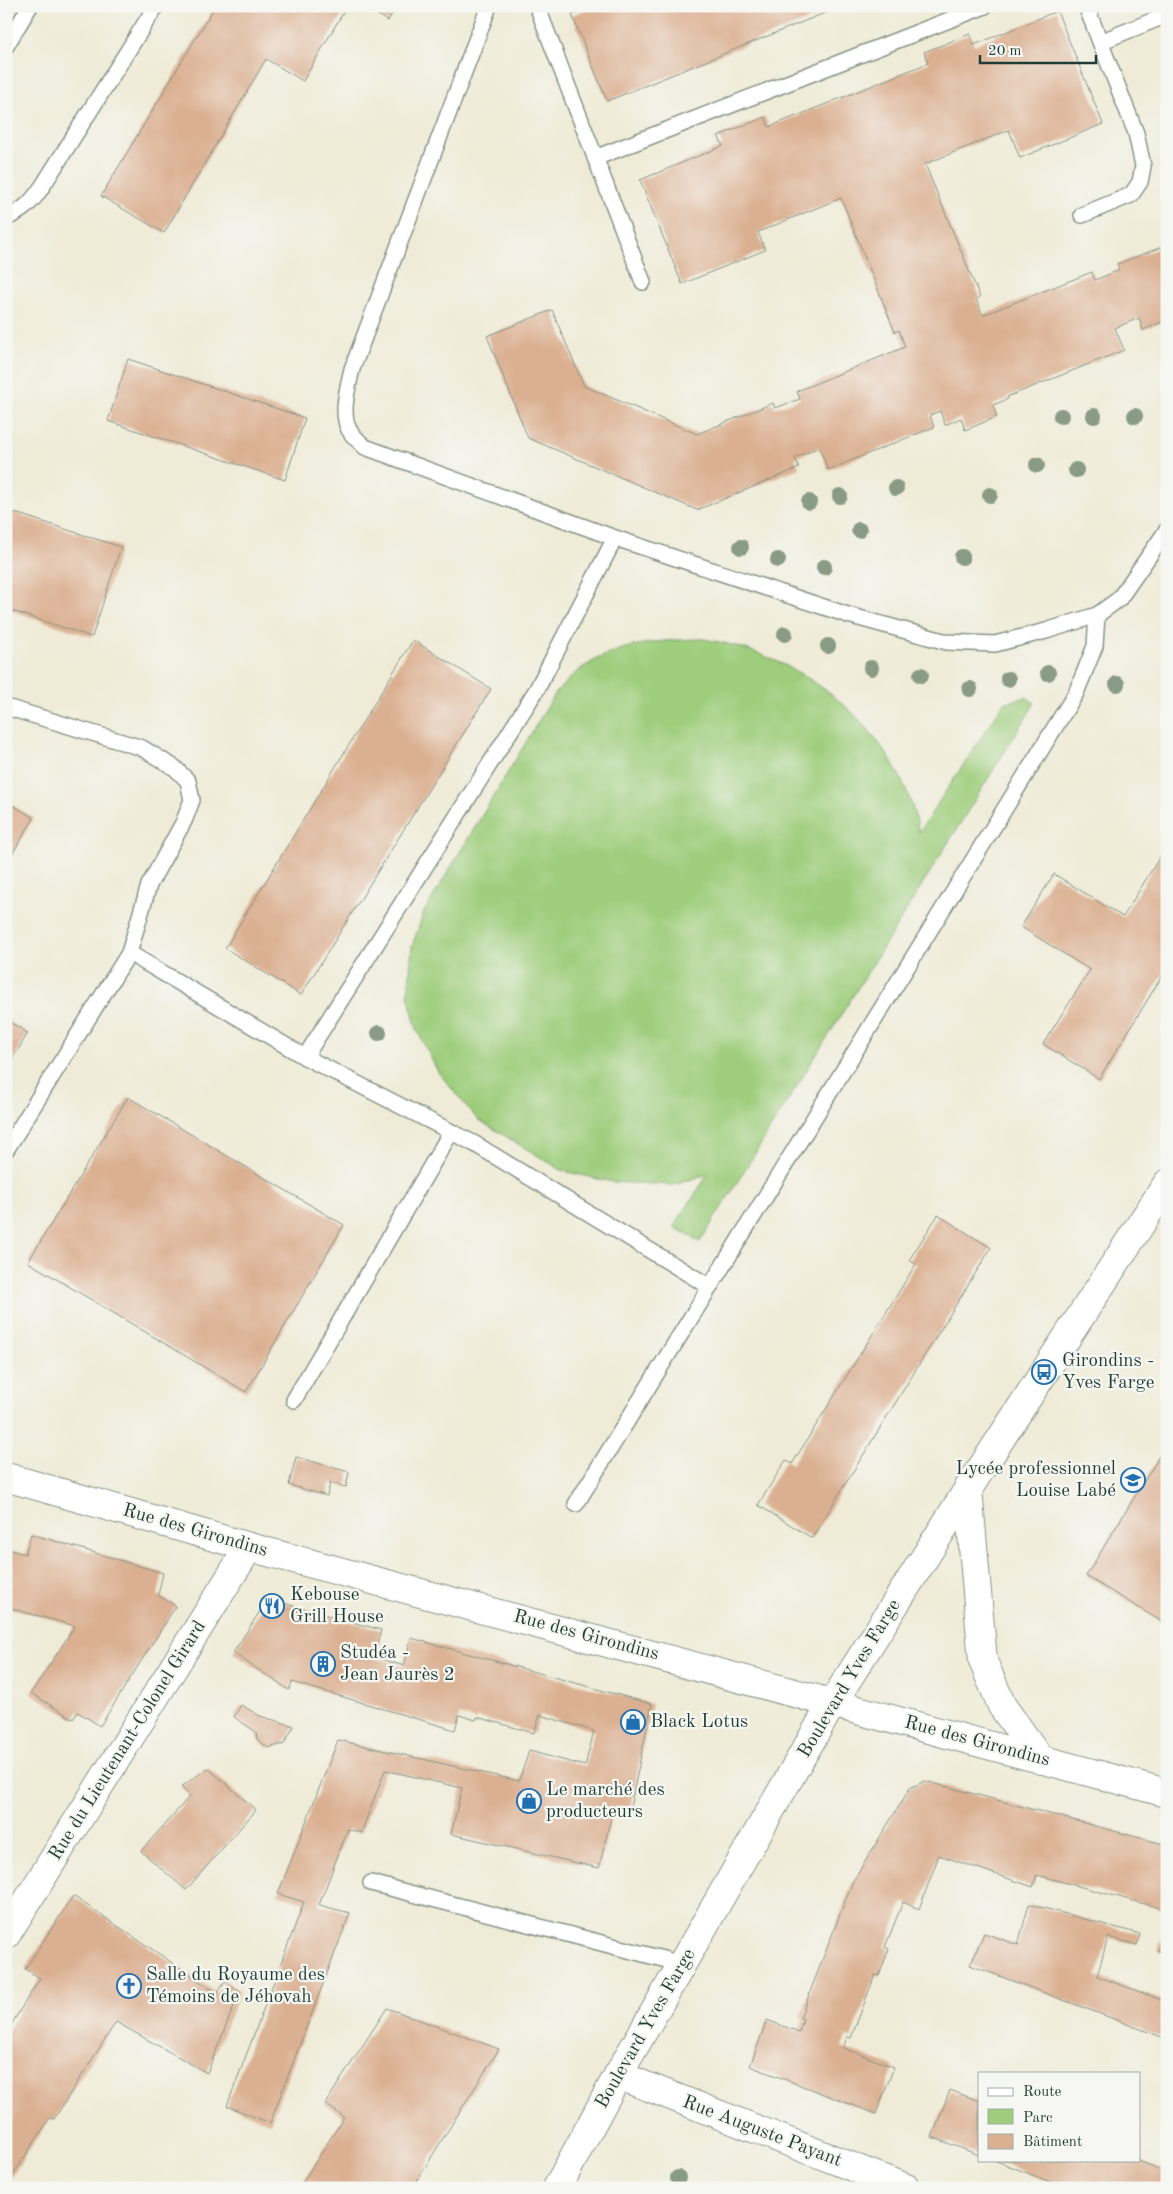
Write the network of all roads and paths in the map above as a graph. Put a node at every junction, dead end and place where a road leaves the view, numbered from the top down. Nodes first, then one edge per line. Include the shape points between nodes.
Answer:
1 (30, 6) edge
2 (156, 6) edge
3 (489, 6) edge
4 (537, 6) edge
5 (985, 6) edge
6 (1086, 6) edge
7 (1167, 15) edge
8 (1100, 42) junction
9 (6, 46) edge
10 (595, 158) junction
11 (1082, 215) dead end
12 (6, 218) edge
13 (643, 282) dead end
14 (1167, 530) edge
15 (615, 538) junction
16 (1097, 615) junction
17 (6, 707) edge
18 (129, 953) junction
19 (305, 1057) junction
20 (451, 1132) junction
21 (6, 1150) edge
22 (1167, 1184) edge
23 (710, 1287) junction
24 (294, 1400) dead end
25 (6, 1477) edge
26 (968, 1489) junction
27 (576, 1504) dead end
28 (249, 1547) junction
29 (833, 1702) junction
30 (1041, 1760) junction
31 (1167, 1793) edge
32 (371, 1884) dead end
33 (6, 1935) edge
34 (682, 1964) junction
35 (618, 2075) junction
36 (557, 2188) edge
37 (906, 2188) edge

1 - 9 lane
2 - 12 lane via 32,202
3 - 15 lane via 352,369 346,410 350,431 366,447
4 - 10 lane
5 - 10 lane
6 - 8 lane
7 - 8 lane
8 - 11 lane via 1136,133 1143,166 1140,182 1131,194
10 - 13 lane
14 - 16 lane via 1119,598
15 - 16 lane via 848,615 947,642 995,644
15 - 19 lane via 538,689
16 - 23 lane via 1096,646 1076,693
17 - 18 lane via 142,748 175,768 188,781 192,800 184,822 149,885
18 - 19 lane
18 - 21 lane
19 - 20 lane
20 - 23 lane via 476,1144
20 - 24 lane
22 - 26 street, Boulevard Yves Farge
23 - 27 lane
25 - 28 street, Rue des Girondins
26 - 29 street, Boulevard Yves Farge
26 - 30 street via 983,1661 1002,1706
28 - 29 street, Rue des Girondins
28 - 33 street, Rue du Lieutenant-Colonel Girard
29 - 30 street, Rue des Girondins
29 - 34 street, Boulevard Yves Farge
30 - 31 street, Rue des Girondins
32 - 34 lane
34 - 35 street, Boulevard Yves Farge
35 - 36 street, Boulevard Yves Farge
35 - 37 street, Rue Auguste Payant

